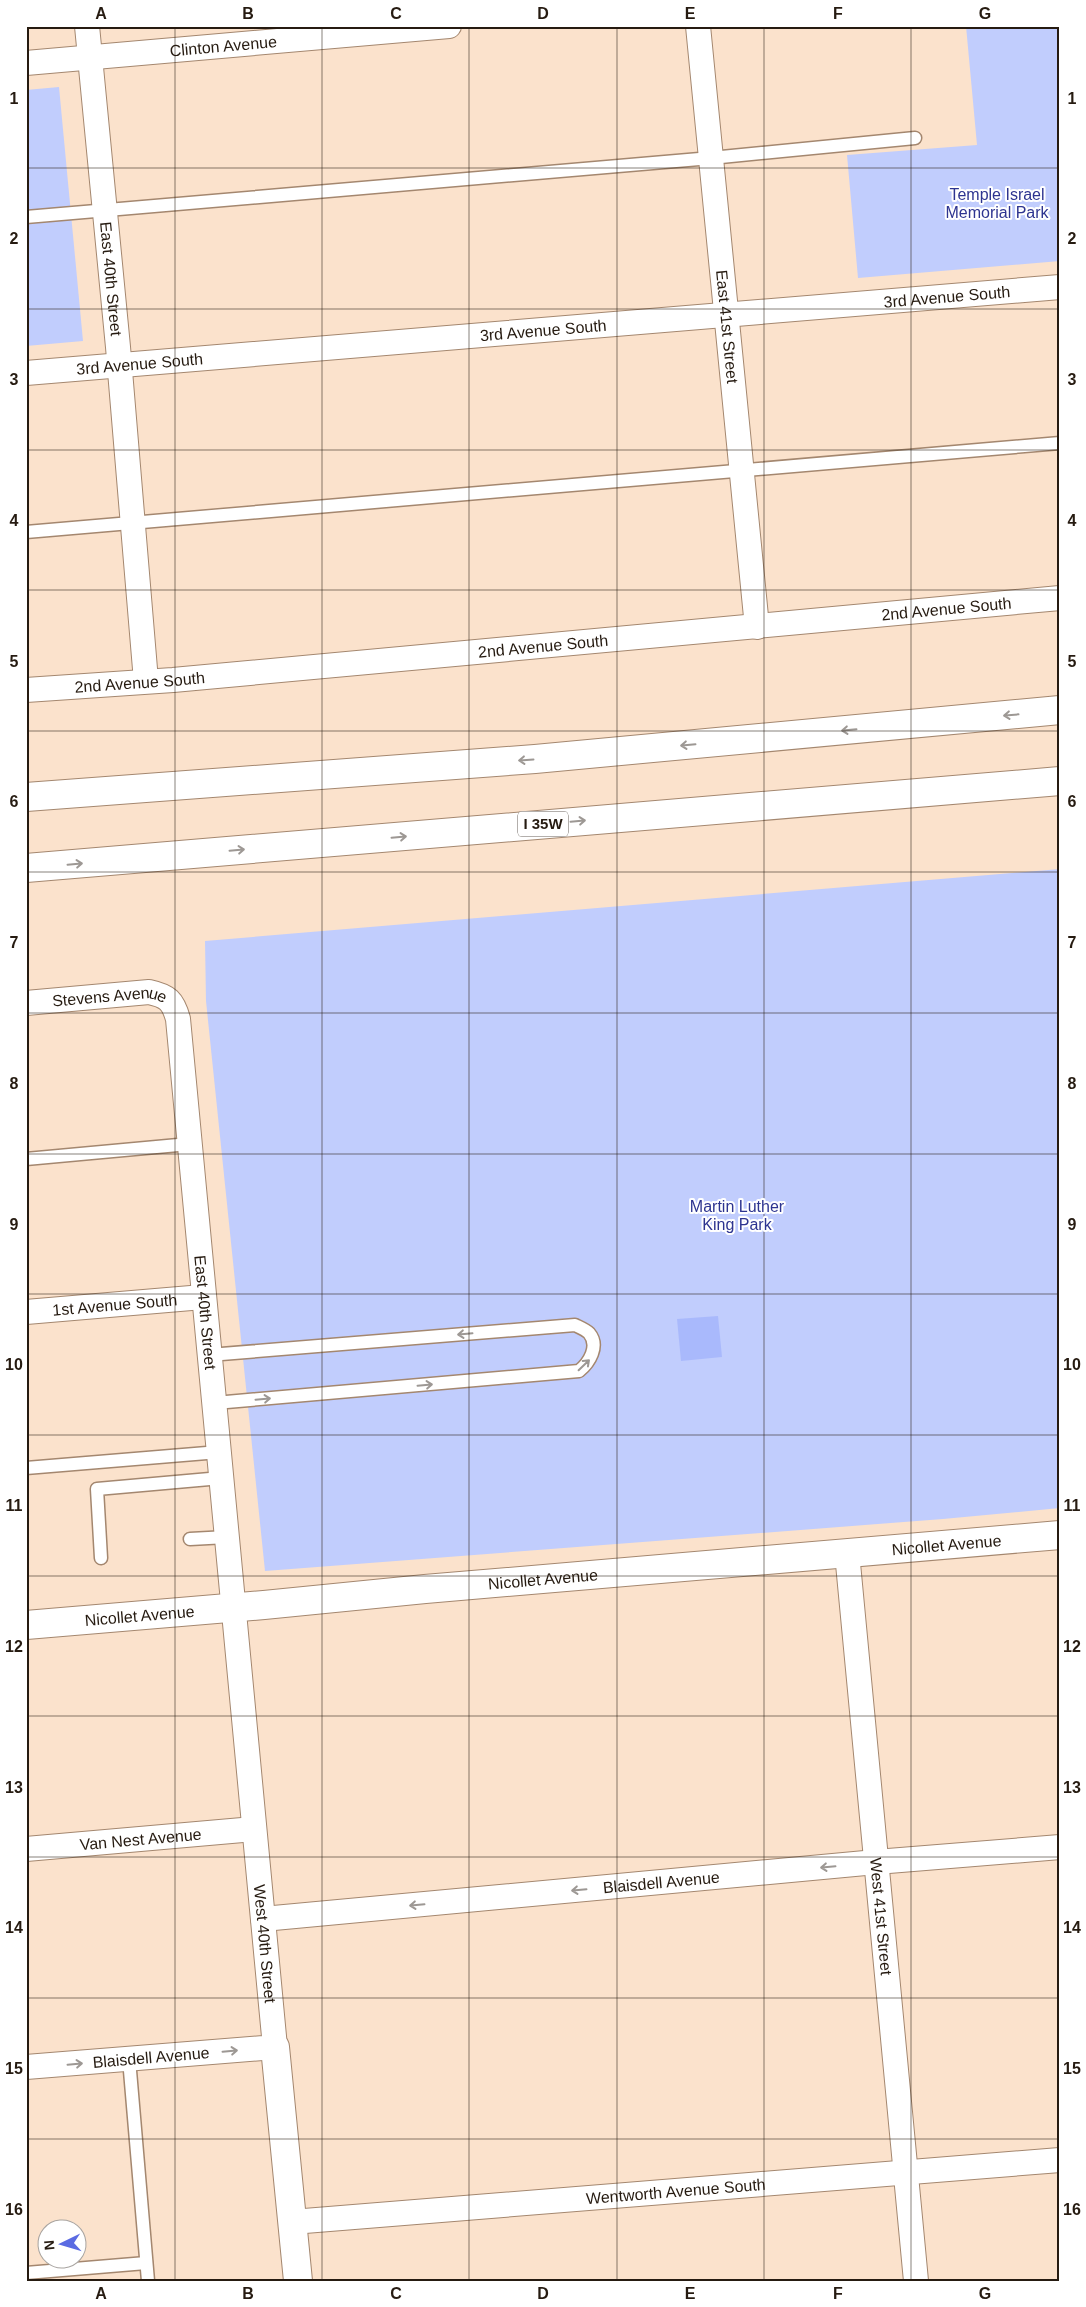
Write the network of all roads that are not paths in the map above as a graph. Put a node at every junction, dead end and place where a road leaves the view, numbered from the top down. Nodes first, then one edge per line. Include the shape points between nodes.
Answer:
1 (88, 26) edge
2 (449, 26) edge
3 (698, 26) edge
4 (90, 58) junction
5 (26, 63) edge
6 (916, 138) dead end
7 (711, 158) junction
8 (105, 210) junction
9 (26, 216) edge
10 (1060, 287) edge
11 (726, 313) junction
12 (120, 365) junction
13 (26, 373) edge
14 (1060, 443) edge
15 (742, 472) junction
16 (132, 524) junction
17 (26, 532) edge
18 (1060, 598) edge
19 (756, 627) junction
20 (146, 681) junction
21 (26, 690) edge
22 (1060, 710) edge
23 (1060, 781) edge
24 (26, 797) edge
25 (26, 868) edge
26 (26, 1003) edge
27 (178, 1019) joint
28 (189, 1144) junction
29 (26, 1158) edge
30 (203, 1297) junction
31 (26, 1312) edge
32 (209, 1355) junction
33 (214, 1404) junction
34 (219, 1452) junction
35 (26, 1468) edge
36 (221, 1478) junction
37 (1060, 1535) edge
38 (227, 1536) junction
39 (190, 1539) dead end
40 (847, 1553) junction
41 (101, 1558) dead end
42 (234, 1607) junction
43 (26, 1625) edge
44 (254, 1829) junction
45 (1060, 1847) edge
46 (26, 1849) edge
47 (876, 1862) junction
48 (263, 1919) junction
49 (275, 2047) junction
50 (129, 2059) junction
51 (26, 2067) edge
52 (1060, 2160) edge
53 (906, 2172) junction
54 (292, 2222) junction
55 (146, 2263) junction
56 (26, 2273) edge
57 (148, 2281) edge
58 (298, 2281) edge
59 (916, 2281) edge

1 - 4 street, East 40th Street
2 - 4 street, Clinton Avenue
3 - 7 street, East 41st Street
4 - 5 street, Clinton Avenue
4 - 8 street, East 40th Street
6 - 7 lane
7 - 8 lane
7 - 11 street, East 41st Street
8 - 9 lane
8 - 12 street, East 40th Street
10 - 11 street, 3rd Avenue South
11 - 12 street, 3rd Avenue South
11 - 15 street, East 41st Street
12 - 13 street, 3rd Avenue South
12 - 16 street, East 40th Street
14 - 15 lane
15 - 16 lane
15 - 19 street, East 41st Street
16 - 17 lane
16 - 20 street, East 40th Street
18 - 19 street, 2nd Avenue South
19 - 20 street, 2nd Avenue South
20 - 21 street, 2nd Avenue South
22 -> 24 main road via 535,759
25 -> 23 main road, I 35W
26 - 27 street, Stevens Avenue via 149,992 165,995 174,1004
27 - 28 street, East 40th Street
28 - 29 lane
28 - 30 street, East 40th Street
30 - 31 street, 1st Avenue South
30 - 32 street, East 40th Street
32 - 33 street, East 40th Street
33 -> 32 lane via 578,1371 590,1362 593,1346 589,1333 575,1324
33 - 34 street, East 40th Street
34 - 35 lane
34 - 36 street, East 40th Street
36 - 38 street, East 40th Street
36 - 41 lane via 97,1489
37 - 40 main road, Nicollet Avenue
38 - 39 lane
38 - 42 street, East 40th Street
40 - 42 main road, Nicollet Avenue
40 - 47 street, West 41st Street
42 - 43 main road, Nicollet Avenue
42 - 44 street, West 40th Street
44 - 46 street, Van Nest Avenue
44 - 48 street, West 40th Street
45 - 47 street, Blaisdell Avenue
47 -> 48 street, Blaisdell Avenue
47 - 53 street, West 41st Street
48 - 49 street, West 40th Street
50 -> 49 street, Blaisdell Avenue
49 - 54 main road, West 40th Street
51 -> 50 street, Blaisdell Avenue
50 - 55 lane
52 - 53 street, Wentworth Avenue South
53 - 54 street, Wentworth Avenue South
53 - 59 street, West 41st Street
54 - 58 main road, West 40th Street
55 - 56 lane
55 - 57 lane

